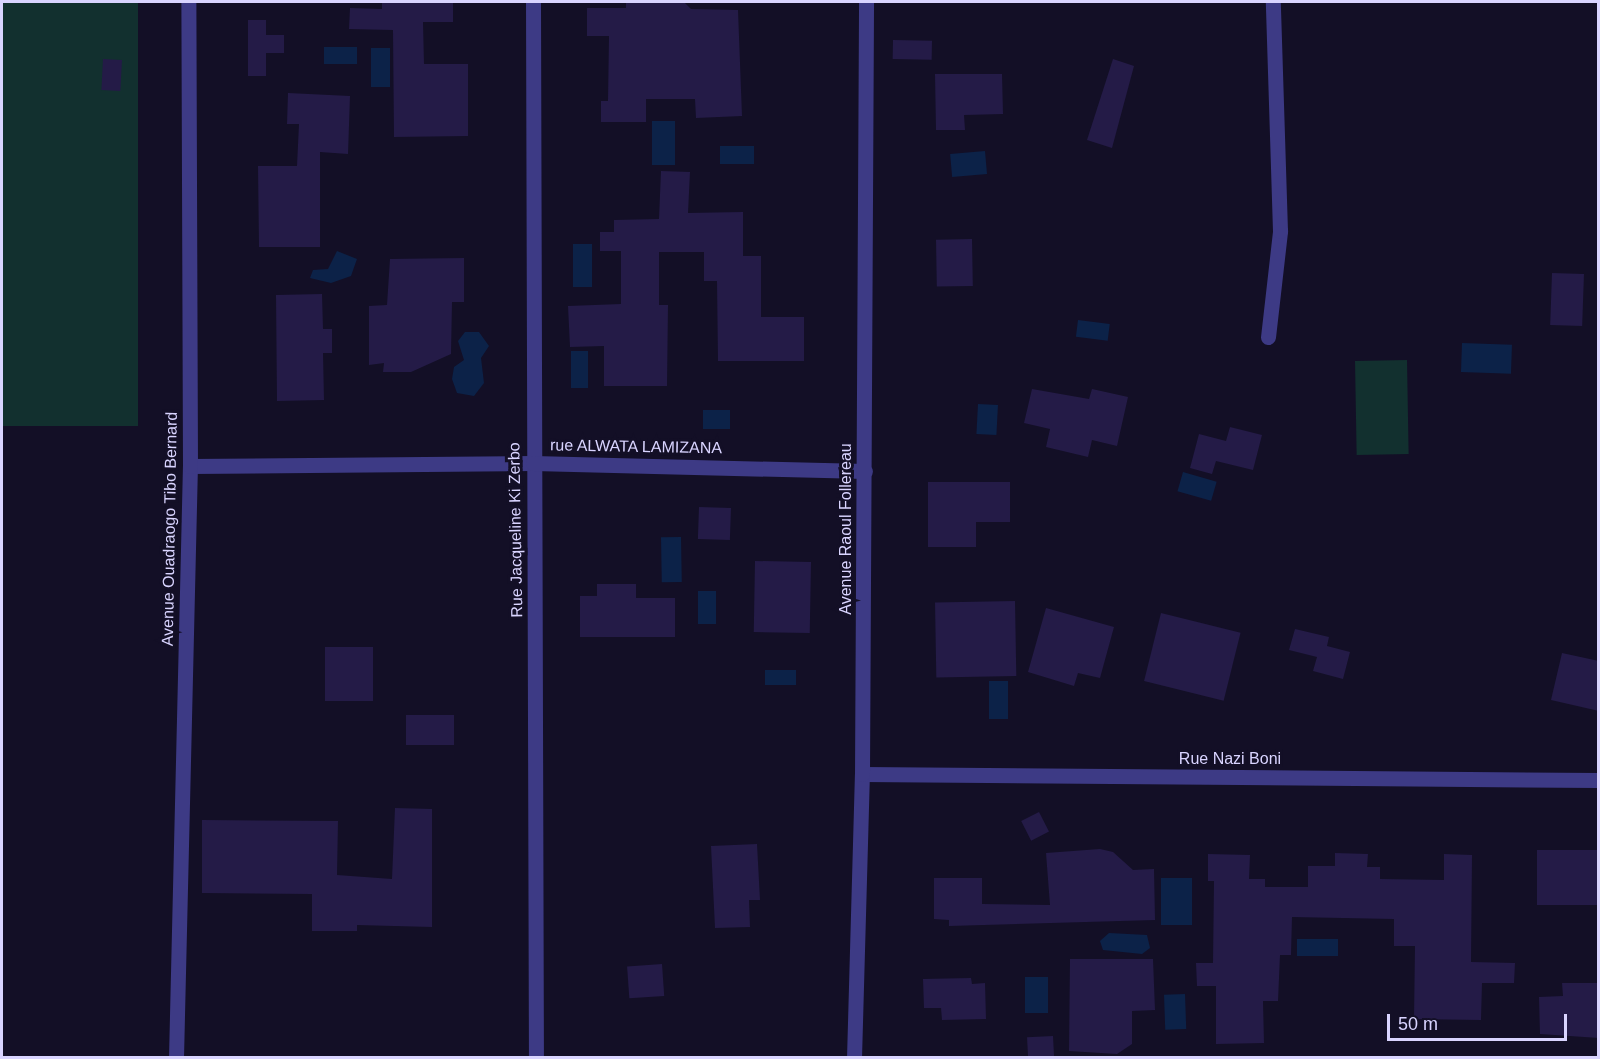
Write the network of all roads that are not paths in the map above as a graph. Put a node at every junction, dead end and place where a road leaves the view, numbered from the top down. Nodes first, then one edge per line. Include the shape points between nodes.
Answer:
1 (188, 2) edge
2 (533, 2) edge
3 (866, 2) edge
4 (1273, 2) edge
5 (1268, 337) dead end
6 (533, 463) junction
7 (190, 466) junction
8 (865, 471) junction
9 (862, 774) junction
10 (1599, 780) edge
11 (176, 1058) edge
12 (536, 1058) edge
13 (854, 1058) edge

1 - 7 street, Avenue Ouadraogo Tibo Bernard
2 - 6 street, Rue Jacqueline Ki Zerbo
3 - 8 street, Avenue Raoul Follereau
4 - 5 street via 1280,231
6 - 7 street, rue ALWATA LAMIZANA
6 - 8 street, rue ALWATA LAMIZANA
6 - 12 street, Rue Jacqueline Ki Zerbo
7 - 11 street, Avenue Ouadraogo Tibo Bernard
8 - 9 street, Avenue Raoul Follereau
9 - 10 street, Rue Nazi Boni
9 - 13 street, Avenue Raoul Follereau

